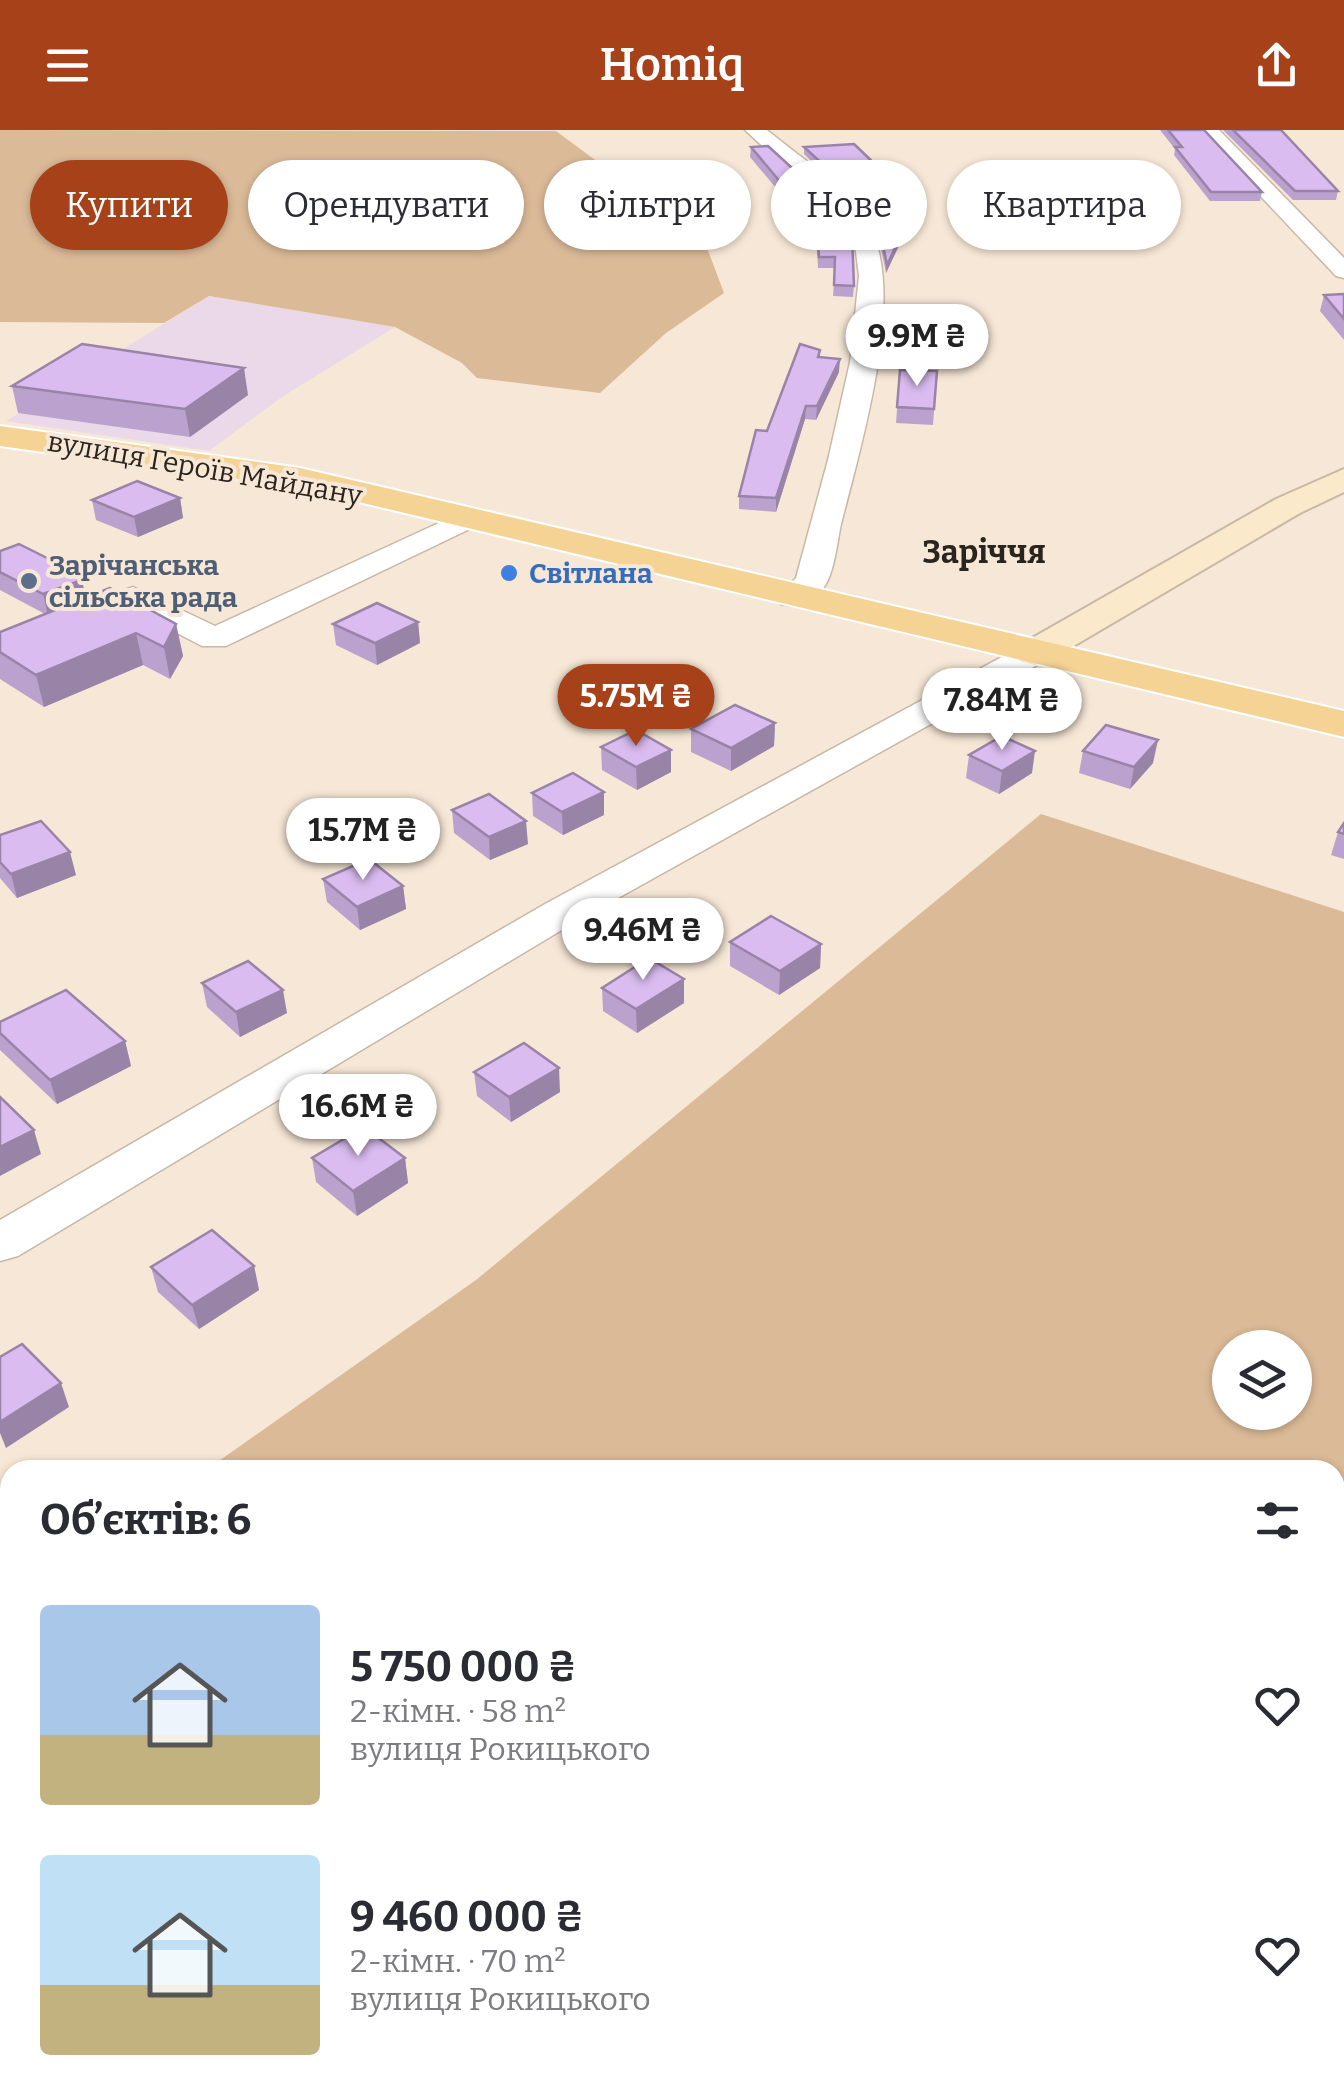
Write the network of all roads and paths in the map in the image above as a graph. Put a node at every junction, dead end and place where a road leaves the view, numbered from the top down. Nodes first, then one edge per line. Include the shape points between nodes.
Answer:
1 (754, 130) edge
2 (1208, 130) edge
3 (1344, 272) edge
4 (0, 436) edge
5 (1344, 478) edge
6 (467, 518) junction
7 (793, 597) junction
8 (0, 650) edge
9 (1034, 653) junction
10 (1344, 724) edge
11 (0, 1243) edge

1 - 7 street via 846,212 866,243 870,304 861,370 811,582
2 - 3 street
4 - 6 main road, вулиця Героїв Майдану via 300,478
5 - 9 street
6 - 7 main road, вулиця Героїв Майдану
6 - 8 street via 214,639 133,598
7 - 9 main road, вулиця Героїв Майдану
9 - 10 main road, вулиця Героїв Майдану
9 - 11 street via 560,913

